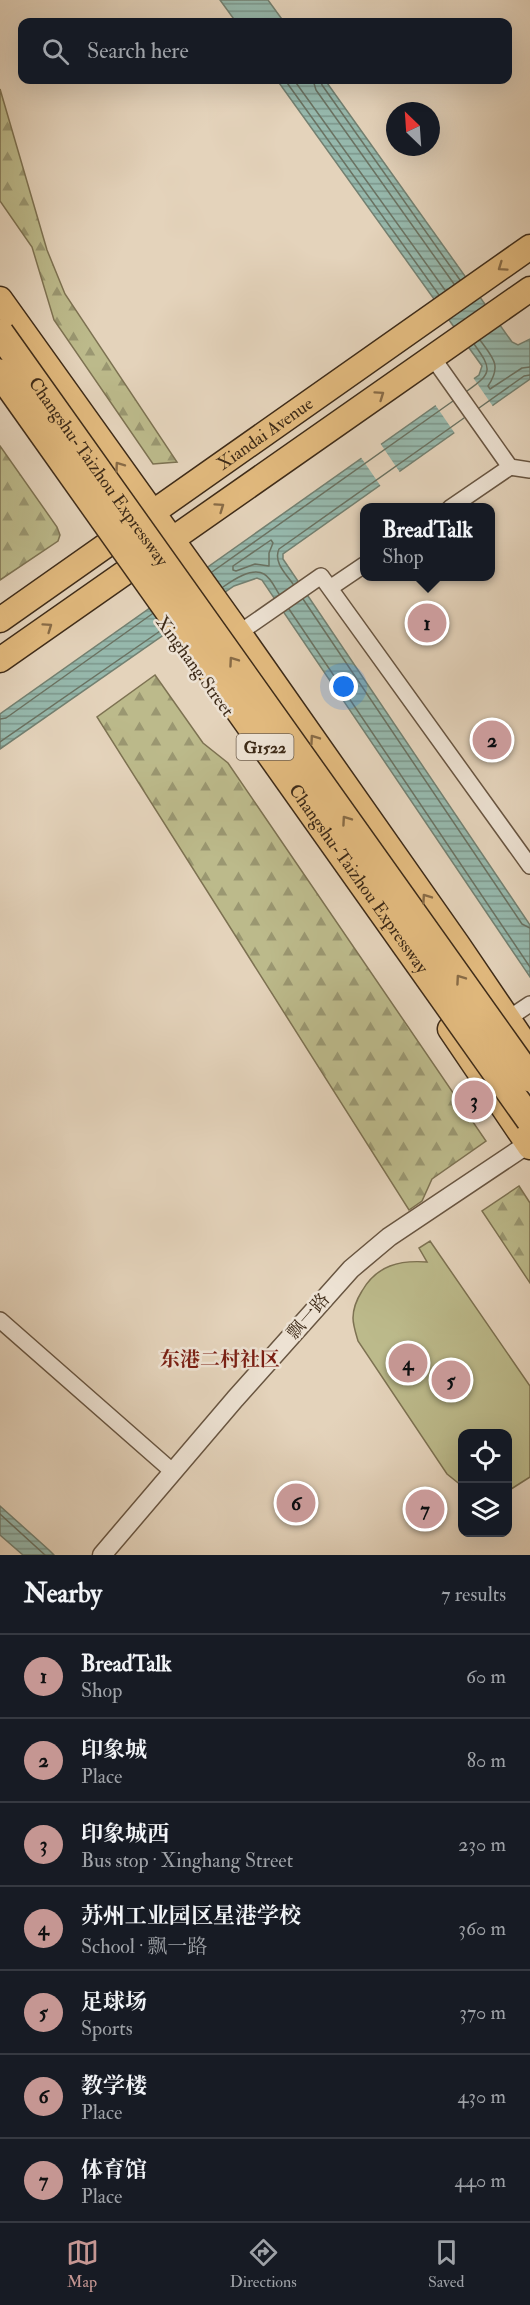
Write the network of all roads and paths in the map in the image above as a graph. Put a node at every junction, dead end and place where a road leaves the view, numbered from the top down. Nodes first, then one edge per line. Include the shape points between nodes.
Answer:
1 (530, 247) edge
2 (530, 289) edge
3 (0, 299) edge
4 (0, 333) edge
5 (433, 358) junction
6 (0, 373) edge
7 (0, 393) edge
8 (510, 467) junction
9 (530, 470) edge
10 (456, 503) edge
11 (153, 513) junction
12 (172, 541) junction
13 (109, 544) junction
14 (360, 568) edge
15 (128, 572) junction
16 (330, 588) junction
17 (0, 620) edge
18 (238, 633) junction
19 (0, 660) edge
20 (530, 866) edge
21 (522, 1010) edge
22 (530, 1051) edge
23 (530, 1078) edge
24 (529, 1137) edge
25 (0, 1320) edge
26 (172, 1471) junction
27 (102, 1555) edge

1 -> 11 main road, Xiandai Avenue
2 - 5 main road, Xiandai Avenue
11 -> 3 main road
23 -> 4 highway, Changshu-Taizhou Expressway / G1522, bridge
5 - 8 street
12 -> 5 main road, Xiandai Avenue
6 - 24 highway, Changshu-Taizhou Expressway / G1522, bridge
7 - 13 main road, Xinghang Street
8 - 9 street
8 - 10 street
11 - 12 main road
11 - 13 main road, Xiandai Avenue
12 - 15 main road, Xiandai Avenue
12 - 18 main road
13 - 15 main road, Xinghang Street
13 - 17 main road, Xiandai Avenue
14 - 16 street
19 -> 15 main road, Xiandai Avenue
15 - 24 main road, Xinghang Street
16 - 18 street via 321,576
16 - 20 street
21 -> 18 main road
21 - 22 main road
24 - 26 street, 飘一路 via 351,1269
25 - 26 street
26 - 27 street, 飘一路

